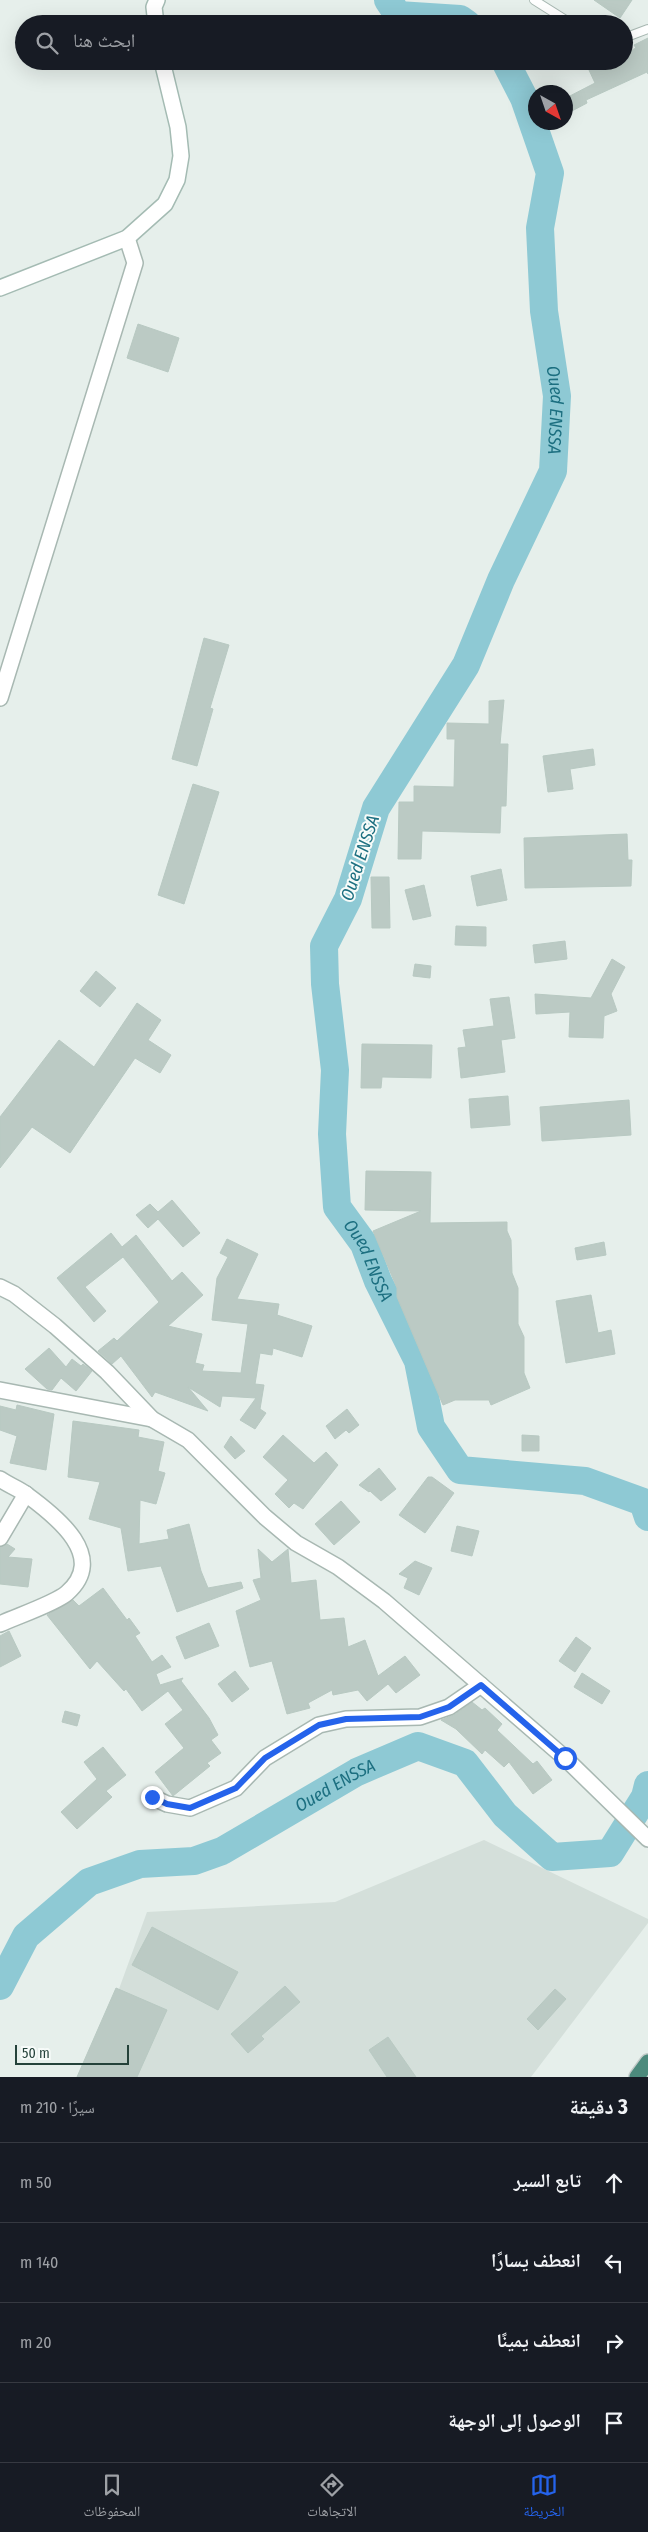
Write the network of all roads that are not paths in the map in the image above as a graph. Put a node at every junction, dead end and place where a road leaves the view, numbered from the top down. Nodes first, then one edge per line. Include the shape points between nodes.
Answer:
1 (156, 0) edge
2 (534, 0) edge
3 (155, 15) edge
4 (558, 15) edge
5 (648, 29) edge
6 (633, 35) edge
7 (164, 70) edge
8 (127, 238) junction
9 (0, 288) edge
10 (0, 698) edge
11 (0, 1287) edge
12 (0, 1390) edge
13 (152, 1419) junction
14 (0, 1479) edge
15 (26, 1494) junction
16 (0, 1538) edge
17 (0, 1624) edge
18 (481, 1685) junction
19 (152, 1797) dead end
20 (648, 1839) edge
21 (648, 2062) edge
22 (637, 2077) edge

1 - 3 street
2 - 4 lane
5 - 6 lane
7 - 8 street via 178,127 181,156 177,180 166,204
8 - 9 street
8 - 10 street via 134,263
11 - 13 street via 55,1326
12 - 13 street
13 - 18 street via 188,1440 290,1538 338,1567 384,1601
14 - 15 street
15 - 16 street
15 - 17 street via 66,1527 84,1558 81,1577 66,1594
18 - 19 street via 449,1707 420,1717 346,1719 319,1725 265,1758 236,1788 190,1808 167,1804
18 - 20 street via 565,1758
21 - 22 highway

